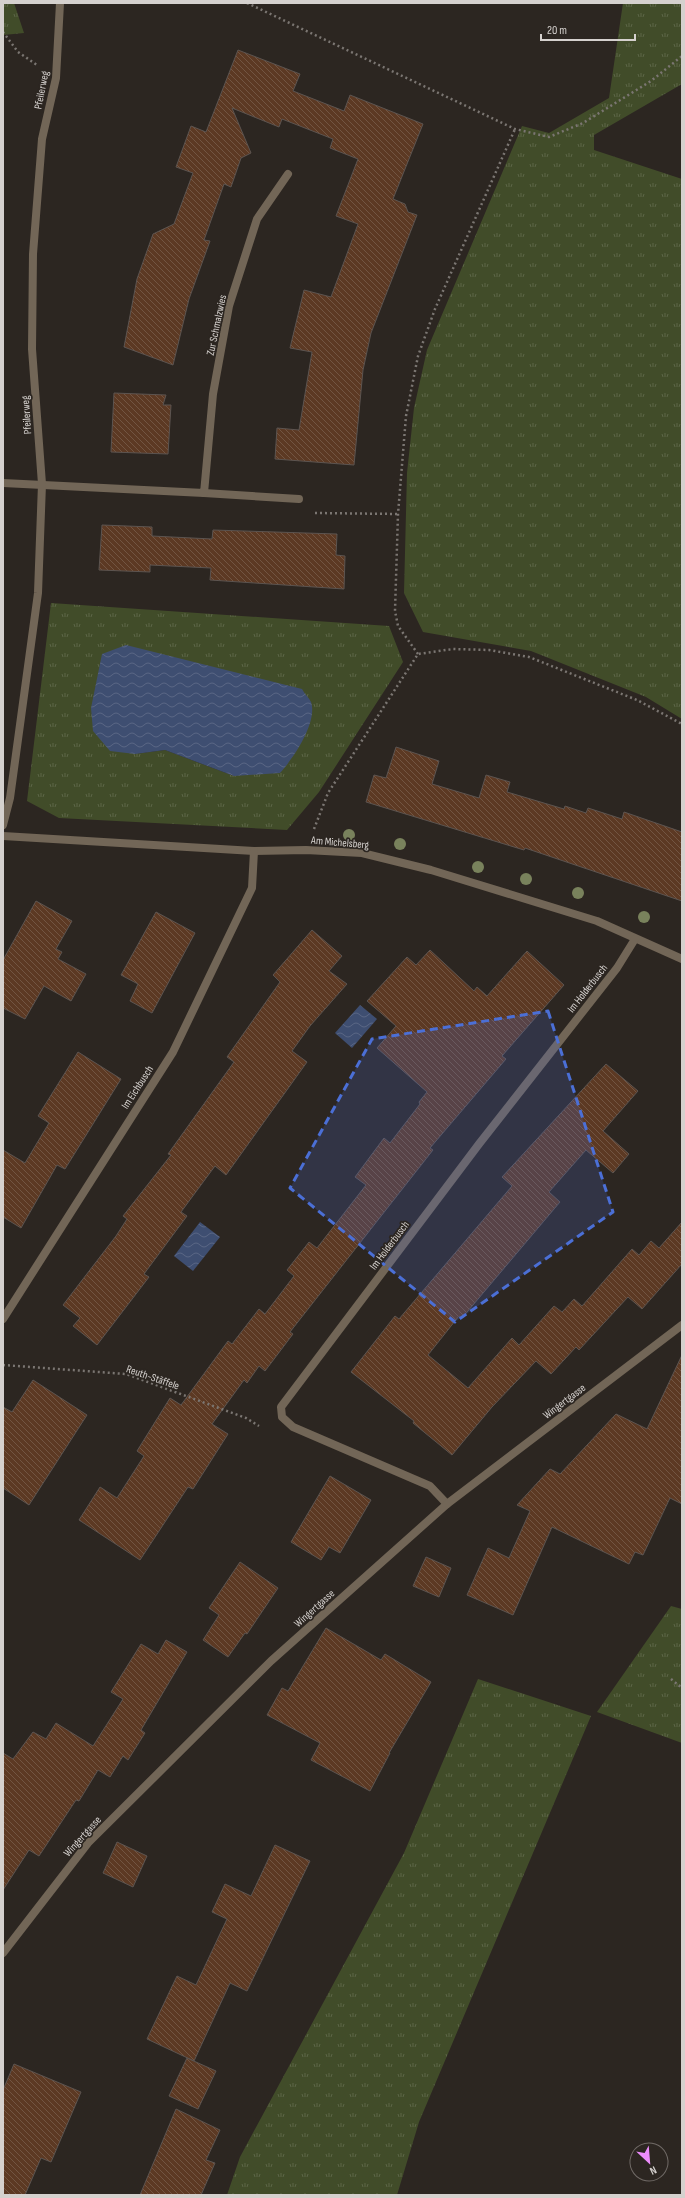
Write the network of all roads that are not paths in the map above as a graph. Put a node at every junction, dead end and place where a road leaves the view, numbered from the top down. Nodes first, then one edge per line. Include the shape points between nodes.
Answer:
1 (60, 3) edge
2 (288, 174) dead end
3 (3, 483) edge
4 (42, 484) junction
5 (204, 493) junction
6 (299, 499) road end
7 (3, 825) edge
8 (3, 836) edge
9 (254, 851) junction
10 (635, 939) junction
11 (682, 959) edge
12 (3, 1319) edge
13 (682, 1324) edge
14 (447, 1504) junction
15 (3, 1954) edge

1 - 4 street, Pfeilerweg via 56,78 42,139 31,309
2 - 5 street, Zur Schmalzwies via 258,219 229,306 213,394
3 - 4 street
4 - 5 street
4 - 7 street, Pfeilerweg via 38,593 10,798
5 - 6 street
8 - 9 street, Am Michelsberg
9 - 10 street, Am Michelsberg via 362,853 431,870 597,921
9 - 12 street, Im Eichbusch via 252,888 173,1052
10 - 11 street, Am Michelsberg
10 - 14 street, Im Holderbusch via 617,968 479,1144 282,1407 282,1417 293,1427 430,1486
13 - 14 street, Wingertgasse
14 - 15 street, Wingertgasse via 271,1661 88,1843

